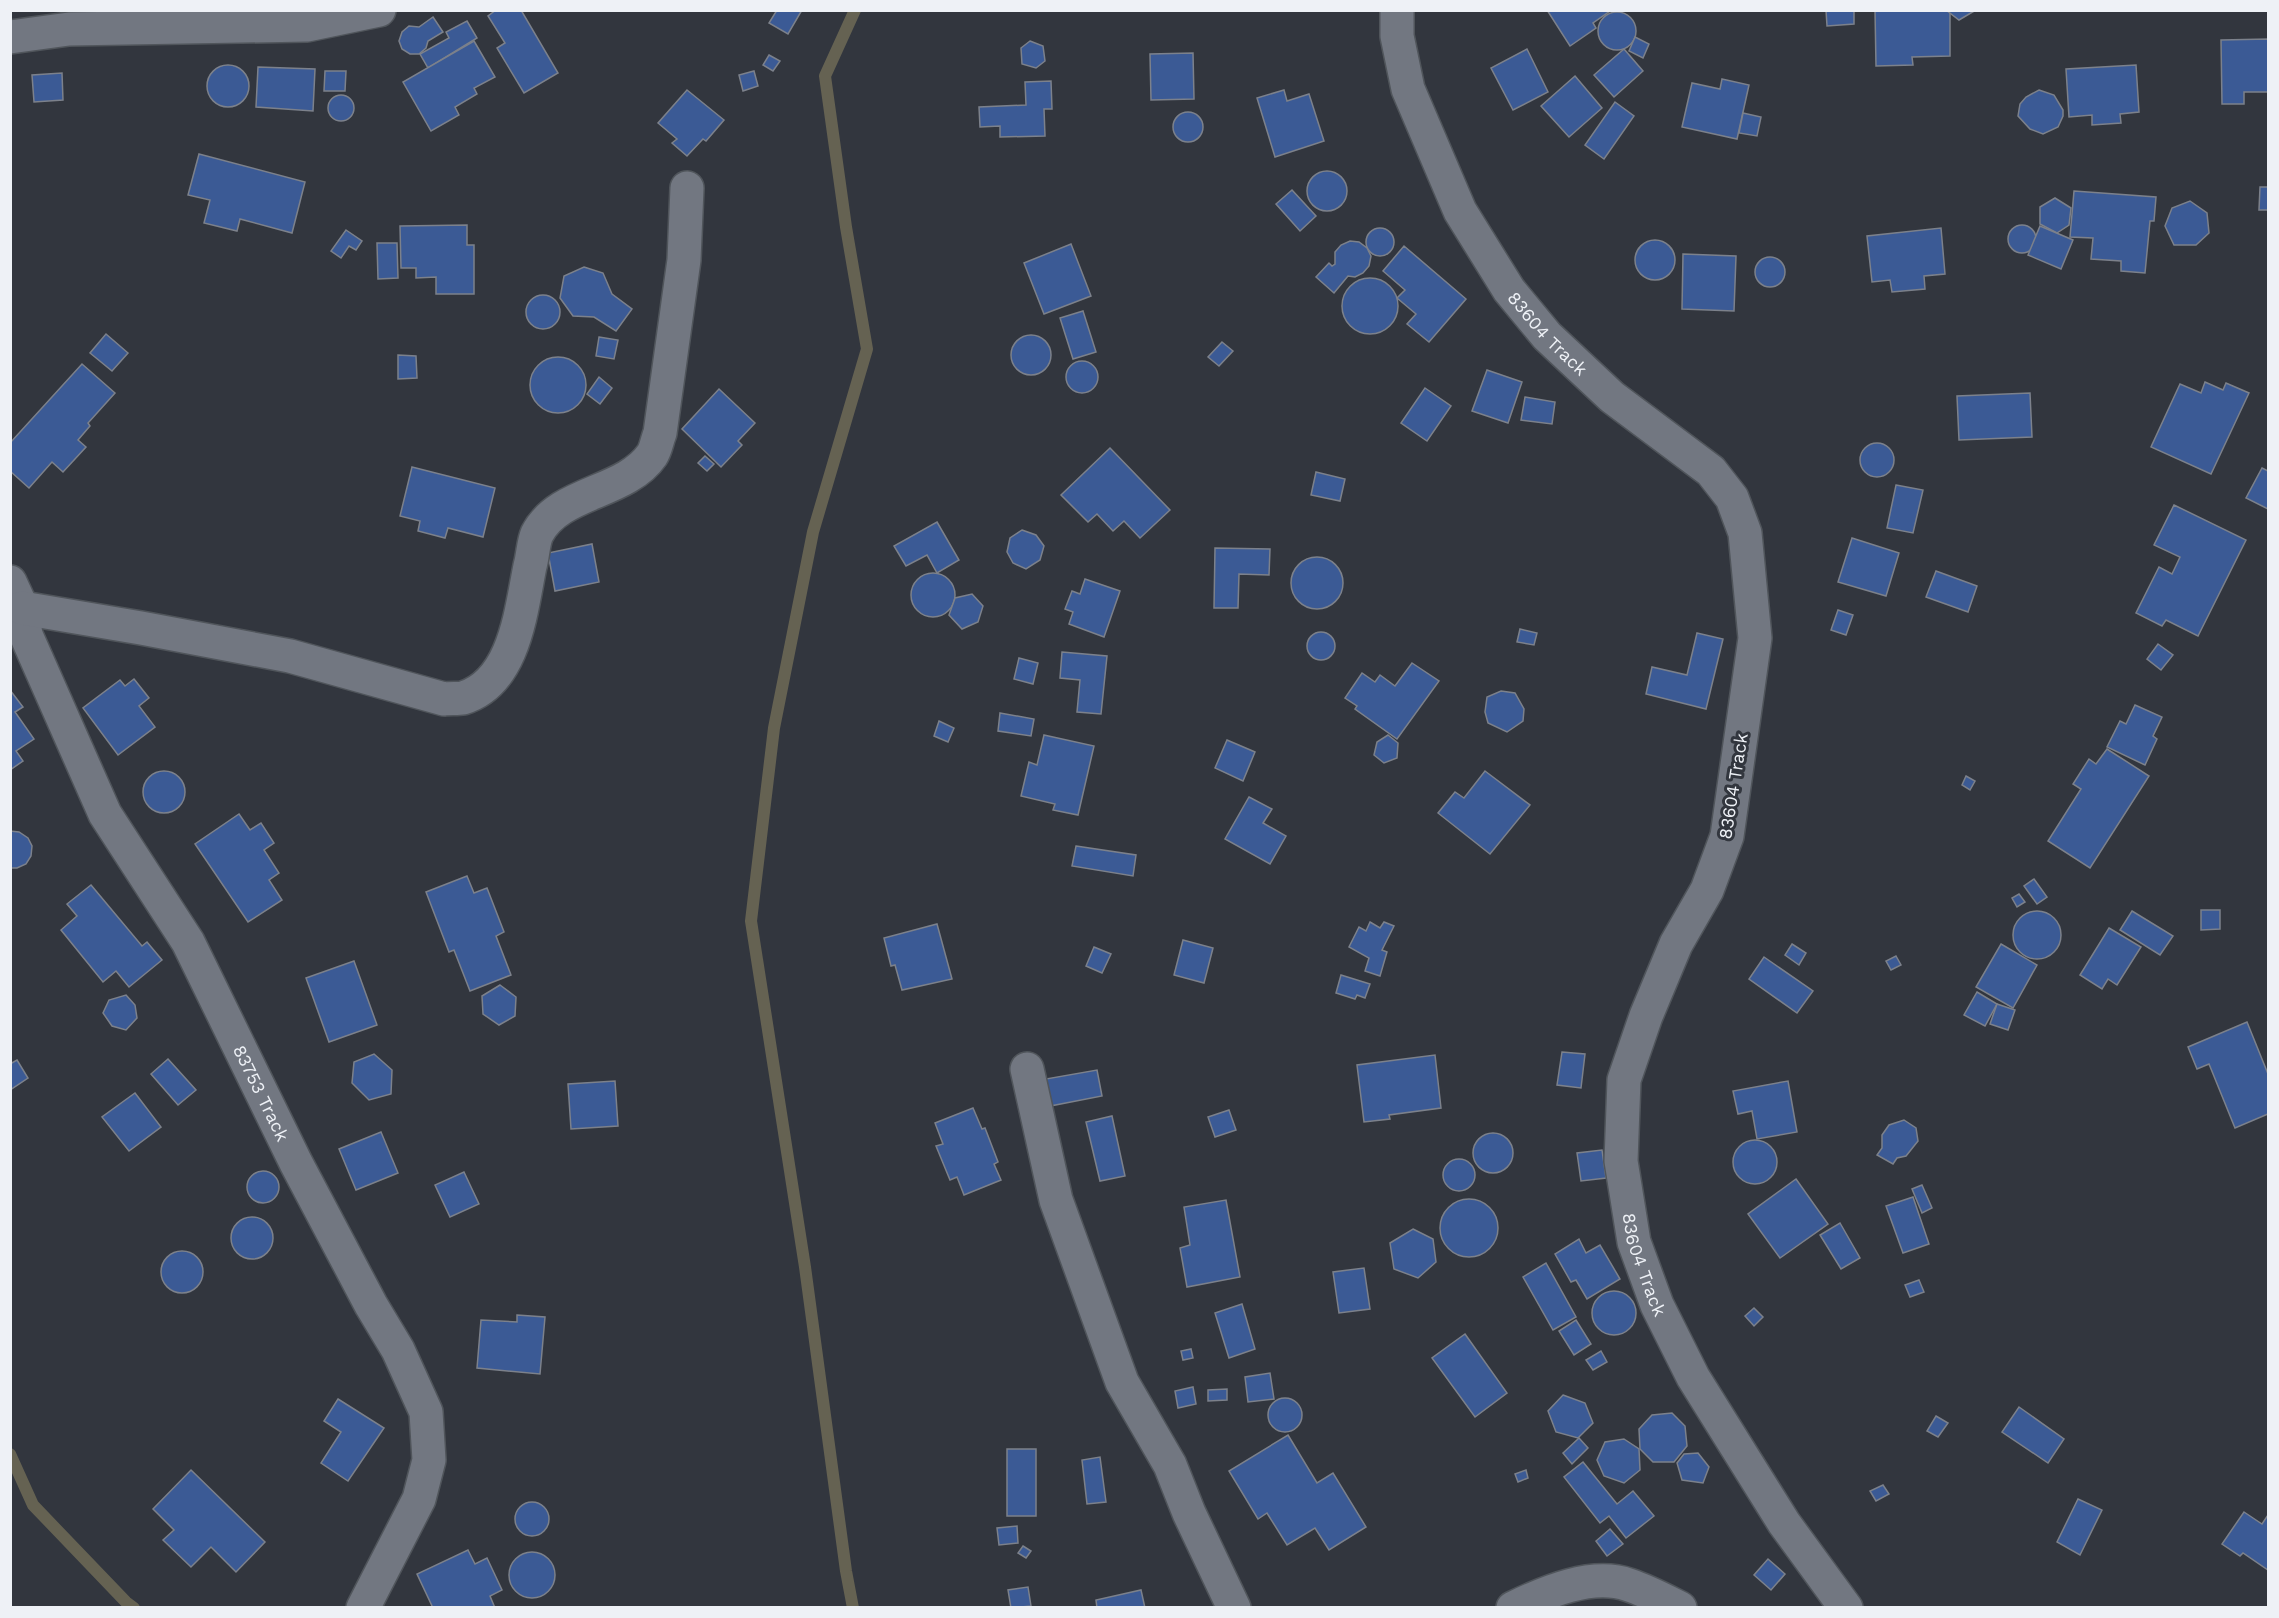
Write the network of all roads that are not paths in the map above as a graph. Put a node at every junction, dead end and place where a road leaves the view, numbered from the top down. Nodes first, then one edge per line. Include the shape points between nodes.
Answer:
1 (379, 10) edge
2 (1397, 10) edge
3 (10, 37) edge
4 (687, 188) dead end
5 (16, 595) edge
6 (1027, 1069) dead end
7 (363, 1608) edge
8 (1234, 1608) edge
9 (1513, 1608) edge
10 (1680, 1608) edge
11 (1846, 1608) edge

1 - 3 street via 307,25 69,29
2 - 11 street, 83604 Track via 1397,36 1408,89 1460,211 1509,290 1547,336 1612,398 1711,471 1732,498 1745,533 1755,638 1727,836 1707,890 1676,944 1624,1080 1621,1161 1634,1242 1657,1305 1693,1377 1784,1523
4 - 5 street via 684,260 654,453 630,475 566,505 537,535 517,627 503,664 477,691 462,698 444,699 290,656 141,628
5 - 7 street, 83753 Track via 26,635 105,814 188,942 296,1163 398,1350 426,1412 429,1460 419,1499
6 - 8 street via 1056,1200 1122,1382 1170,1465
9 - 10 street via 1574,1585 1606,1581 1628,1584

